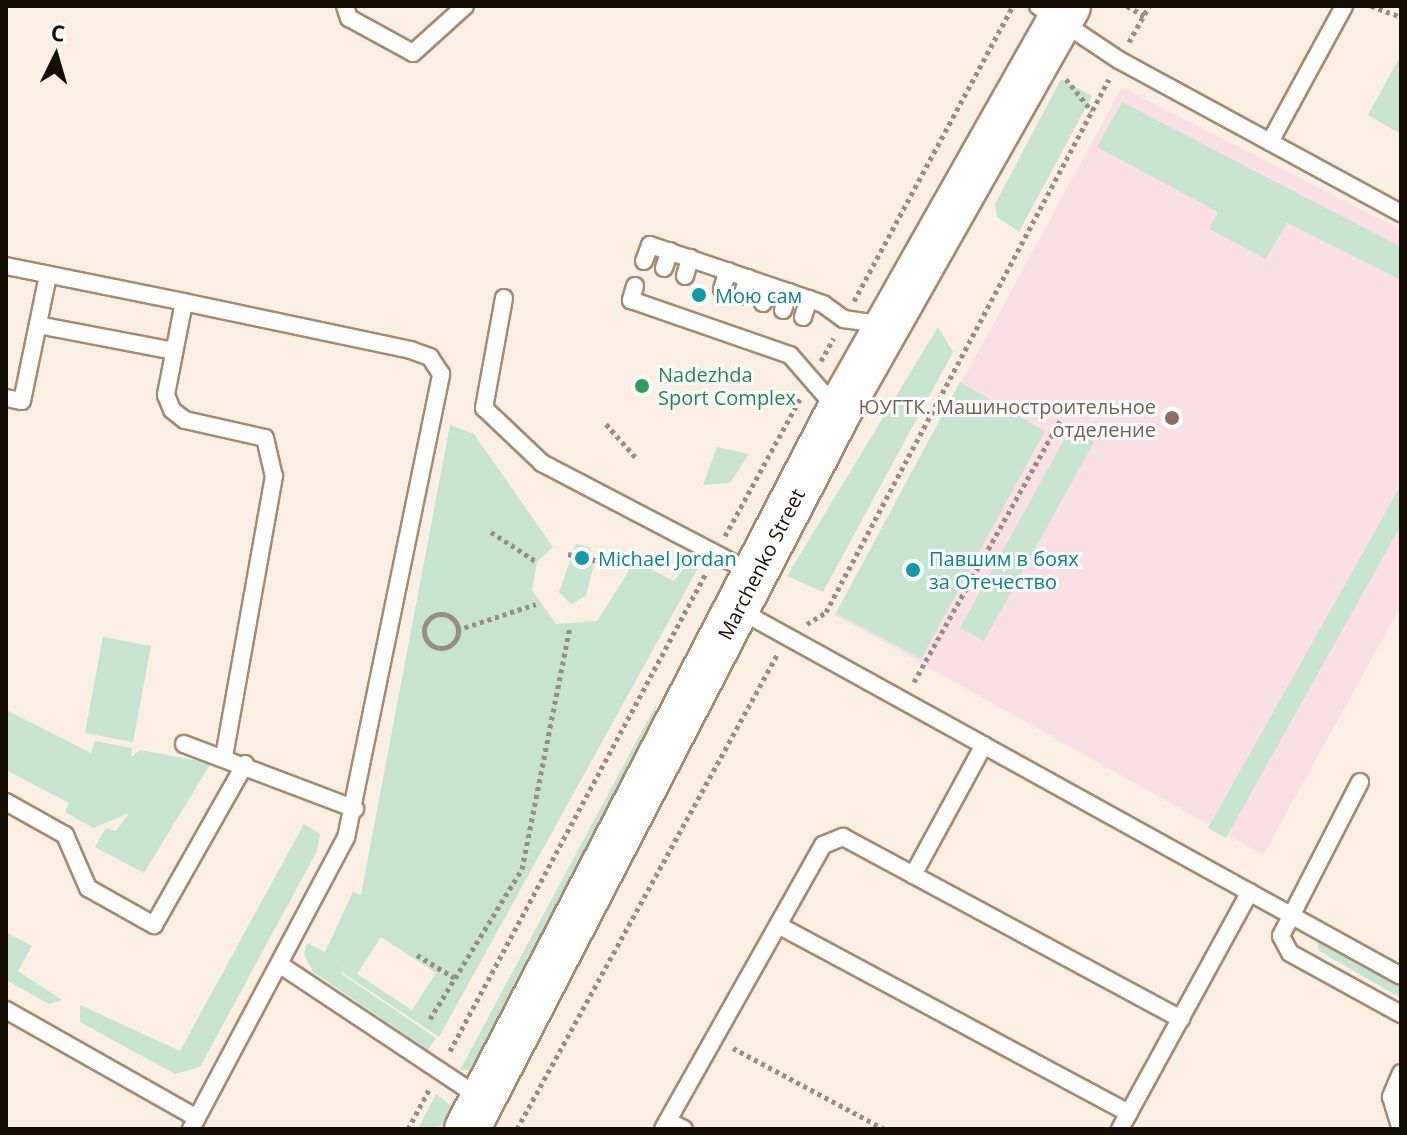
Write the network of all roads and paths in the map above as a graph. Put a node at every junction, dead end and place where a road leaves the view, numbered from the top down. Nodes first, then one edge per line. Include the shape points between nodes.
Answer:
1 (345, 6) edge
2 (465, 6) edge
3 (1127, 6) edge
4 (1149, 6) edge
5 (1344, 6) edge
6 (1371, 6) edge
7 (1055, 11) edge
8 (1007, 16) dead end
9 (1144, 16) junction
10 (1401, 17) edge
11 (1015, 23) dead end
12 (1119, 60) junction
13 (1065, 78) dead end
14 (1092, 111) junction
15 (1270, 142) junction
16 (1401, 213) edge
17 (670, 251) junction
18 (690, 258) junction
19 (644, 261) dead end
20 (6, 266) edge
21 (664, 268) dead end
22 (728, 271) junction
23 (48, 275) junction
24 (685, 276) dead end
25 (748, 278) junction
26 (635, 286) dead end
27 (769, 286) junction
28 (722, 289) dead end
29 (789, 292) junction
30 (742, 296) dead end
31 (504, 298) dead end
32 (809, 299) junction
33 (184, 302) junction
34 (763, 303) dead end
35 (783, 310) dead end
36 (803, 317) dead end
37 (38, 325) junction
38 (886, 325) junction
39 (174, 351) junction
40 (6, 398) edge
41 (839, 411) junction
42 (1060, 421) dead end
43 (606, 424) dead end
44 (638, 460) dead end
45 (491, 532) dead end
46 (568, 554) dead end
47 (595, 560) dead end
48 (537, 562) dead end
49 (746, 592) junction
50 (536, 604) dead end
51 (826, 612) dead end
52 (570, 627) dead end
53 (457, 630) junction
54 (768, 670) dead end
55 (904, 701) junction
56 (184, 744) dead end
57 (984, 745) junction
58 (224, 757) junction
59 (245, 764) junction
60 (1360, 782) dead end
61 (6, 802) edge
62 (355, 809) junction
63 (913, 875) junction
64 (1250, 892) junction
65 (1288, 914) junction
66 (778, 925) junction
67 (417, 955) dead end
68 (282, 966) junction
69 (1401, 976) edge
70 (455, 978) junction
71 (6, 1010) edge
72 (1401, 1014) edge
73 (430, 1019) dead end
74 (1181, 1019) junction
75 (714, 1038) junction
76 (1401, 1073) edge
77 (1129, 1113) junction
78 (475, 1114) edge
79 (194, 1123) edge
80 (666, 1125) edge
81 (517, 1129) edge
82 (684, 1129) edge
83 (884, 1129) edge
84 (1120, 1129) edge
85 (1401, 1129) edge

1 - 2 lane via 349,18 413,53
3 - 9 path
4 - 9 path
5 - 15 lane
6 - 10 path
7 - 12 lane
7 - 38 street, Marchenko Street
8 - 11 path
9 - 12 path
12 - 14 path
12 - 15 lane
13 - 14 path
14 - 51 path
15 - 16 lane
17 - 18 lane
17 - 19 lane via 650,245
17 - 21 lane
18 - 22 lane
18 - 24 lane
20 - 23 lane
22 - 25 lane
22 - 28 lane
23 - 33 lane
23 - 37 lane
25 - 27 lane
25 - 30 lane
26 - 41 lane via 631,300 653,300 792,348
27 - 29 lane
27 - 34 lane
29 - 32 lane
29 - 35 lane
31 - 49 lane via 484,408 542,463
32 - 36 lane
32 - 38 lane via 844,319
33 - 39 lane
33 - 62 lane via 411,350 430,357 441,374
37 - 39 lane
37 - 40 lane via 22,401
38 - 41 street, Marchenko Street
39 - 58 lane via 166,395 172,410 185,420 265,438 274,476
41 - 49 street, Marchenko Street
42 - 55 path
43 - 44 path
45 - 48 path
46 - 47 path
49 - 55 lane
49 - 78 street, Marchenko Street
50 - 53 path
52 - 70 path via 522,869
53 - 53 path via 443,648 424,632 441,615
54 - 81 path
55 - 57 lane
56 - 58 lane
57 - 63 lane
57 - 64 lane
58 - 59 lane
59 - 61 lane via 154,925 88,888 65,835
59 - 62 lane
60 - 65 lane
62 - 68 lane
63 - 66 lane via 843,837 823,845
63 - 74 lane
64 - 65 lane
64 - 74 lane
65 - 69 lane
65 - 72 lane via 1281,936 1290,953
66 - 75 lane
66 - 77 lane
67 - 70 path
68 - 78 lane
68 - 79 lane
70 - 73 path
71 - 79 lane
74 - 77 lane
75 - 80 lane
75 - 83 path
76 - 85 lane via 1391,1097
77 - 84 lane
80 - 82 lane

